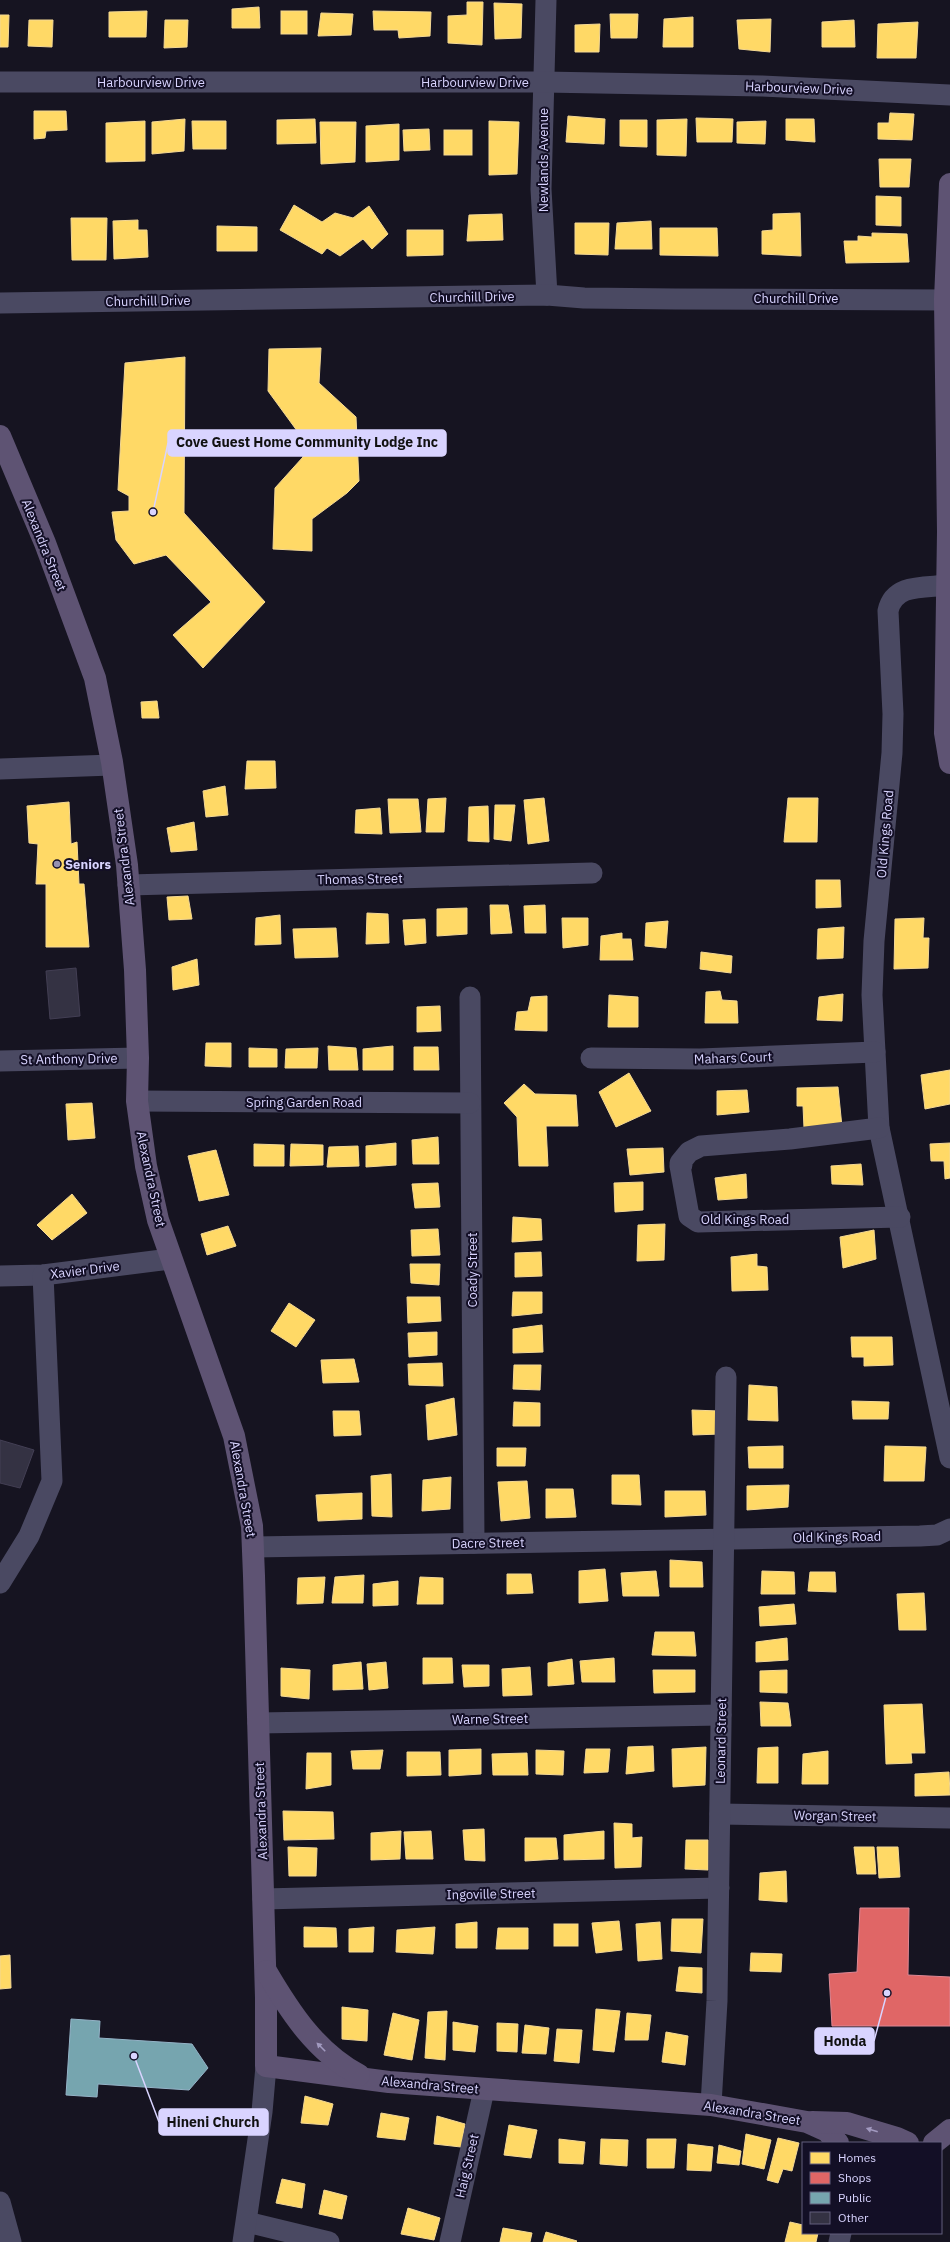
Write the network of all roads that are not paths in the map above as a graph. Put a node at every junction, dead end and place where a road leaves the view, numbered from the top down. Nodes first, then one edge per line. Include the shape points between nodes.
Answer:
1 (546, 0) edge
2 (0, 82) edge
3 (544, 82) junction
4 (950, 95) edge
5 (950, 184) edge
6 (547, 295) junction
7 (947, 299) edge
8 (0, 303) edge
9 (0, 436) edge
10 (948, 585) junction
11 (950, 763) edge
12 (112, 765) junction
13 (0, 769) edge
14 (592, 873) dead end
15 (128, 885) junction
16 (470, 997) dead end
17 (875, 1052) junction
18 (138, 1058) junction
19 (591, 1058) dead end
20 (0, 1061) edge
21 (137, 1101) junction
22 (470, 1102) junction
23 (879, 1128) junction
24 (900, 1217) junction
25 (170, 1259) junction
26 (44, 1275) junction
27 (0, 1276) edge
28 (726, 1377) dead end
29 (950, 1458) edge
30 (950, 1529) edge
31 (724, 1539) junction
32 (474, 1543) junction
33 (253, 1547) junction
34 (0, 1583) edge
35 (721, 1715) junction
36 (258, 1722) junction
37 (720, 1814) junction
38 (950, 1818) edge
39 (719, 1888) junction
40 (263, 1899) junction
41 (265, 1970) junction
42 (266, 2066) junction
43 (364, 2078) junction
44 (484, 2090) junction
45 (711, 2105) junction
46 (807, 2122) junction
47 (950, 2130) edge
48 (837, 2142) edge
49 (906, 2142) edge
50 (935, 2142) edge
51 (0, 2202) edge
52 (245, 2232) edge
53 (11, 2242) edge
54 (328, 2242) edge
55 (450, 2242) edge

1 - 3 street, Newlands Avenue
2 - 3 street, Harbourview Drive
3 - 4 street, Harbourview Drive via 762,86
3 - 6 street, Newlands Avenue via 541,189
5 - 7 main road
6 - 7 street, Churchill Drive via 676,300
6 - 8 street, Churchill Drive
7 - 10 main road
9 - 12 main road, Alexandra Street via 45,543 95,678
10 - 11 main road via 945,733
10 - 17 street, Old Kings Road via 907,589 901,592 893,599 888,615 893,714 889,791 884,815 874,941 872,995
12 - 13 street
12 - 15 main road, Alexandra Street
14 - 15 street, Thomas Street
15 - 18 main road, Alexandra Street via 135,970
16 - 22 street, Coady Street
17 - 19 street, Mahars Court via 686,1059
17 - 23 street, Old Kings Road
18 - 20 street, St Anthony Drive
18 - 21 main road, Alexandra Street
21 - 22 street, Spring Garden Road
21 - 25 main road, Alexandra Street via 148,1182
22 - 32 street, Coady Street
23 - 24 street, Old Kings Road
23 - 24 street, Old Kings Road via 696,1147 682,1157 680,1163 685,1206 689,1216 698,1222
24 - 29 street, Old Kings Road
25 - 26 street, Xavier Drive
25 - 33 main road, Alexandra Street via 234,1436 248,1501
26 - 27 street, Xavier Drive
26 - 34 street via 52,1481 29,1536
28 - 31 street, Leonard Street
30 - 31 street, Old Kings Road via 937,1535 920,1536
31 - 32 street, Dacre Street
31 - 35 street, Leonard Street
32 - 33 street, Dacre Street
33 - 36 main road, Alexandra Street
35 - 36 street, Warne Street
35 - 37 street, Leonard Street
36 - 40 main road, Alexandra Street
37 - 38 street, Worgan Street
37 - 39 street, Leonard Street
39 - 40 street, Ingoville Street
39 - 45 street, Leonard Street via 717,2016
40 - 41 main road, Alexandra Street
41 - 42 main road, Alexandra Street
43 -> 41 main road via 338,2063 316,2042 287,2006
42 - 43 main road, Alexandra Street
42 - 52 street
43 - 44 main road, Alexandra Street
44 - 45 main road, Alexandra Street
44 - 55 street, Haig Street
45 - 46 main road, Alexandra Street
46 - 48 main road, Alexandra Street via 827,2131
49 -> 46 main road via 847,2123
47 - 50 main road
51 - 53 street
52 - 54 street

